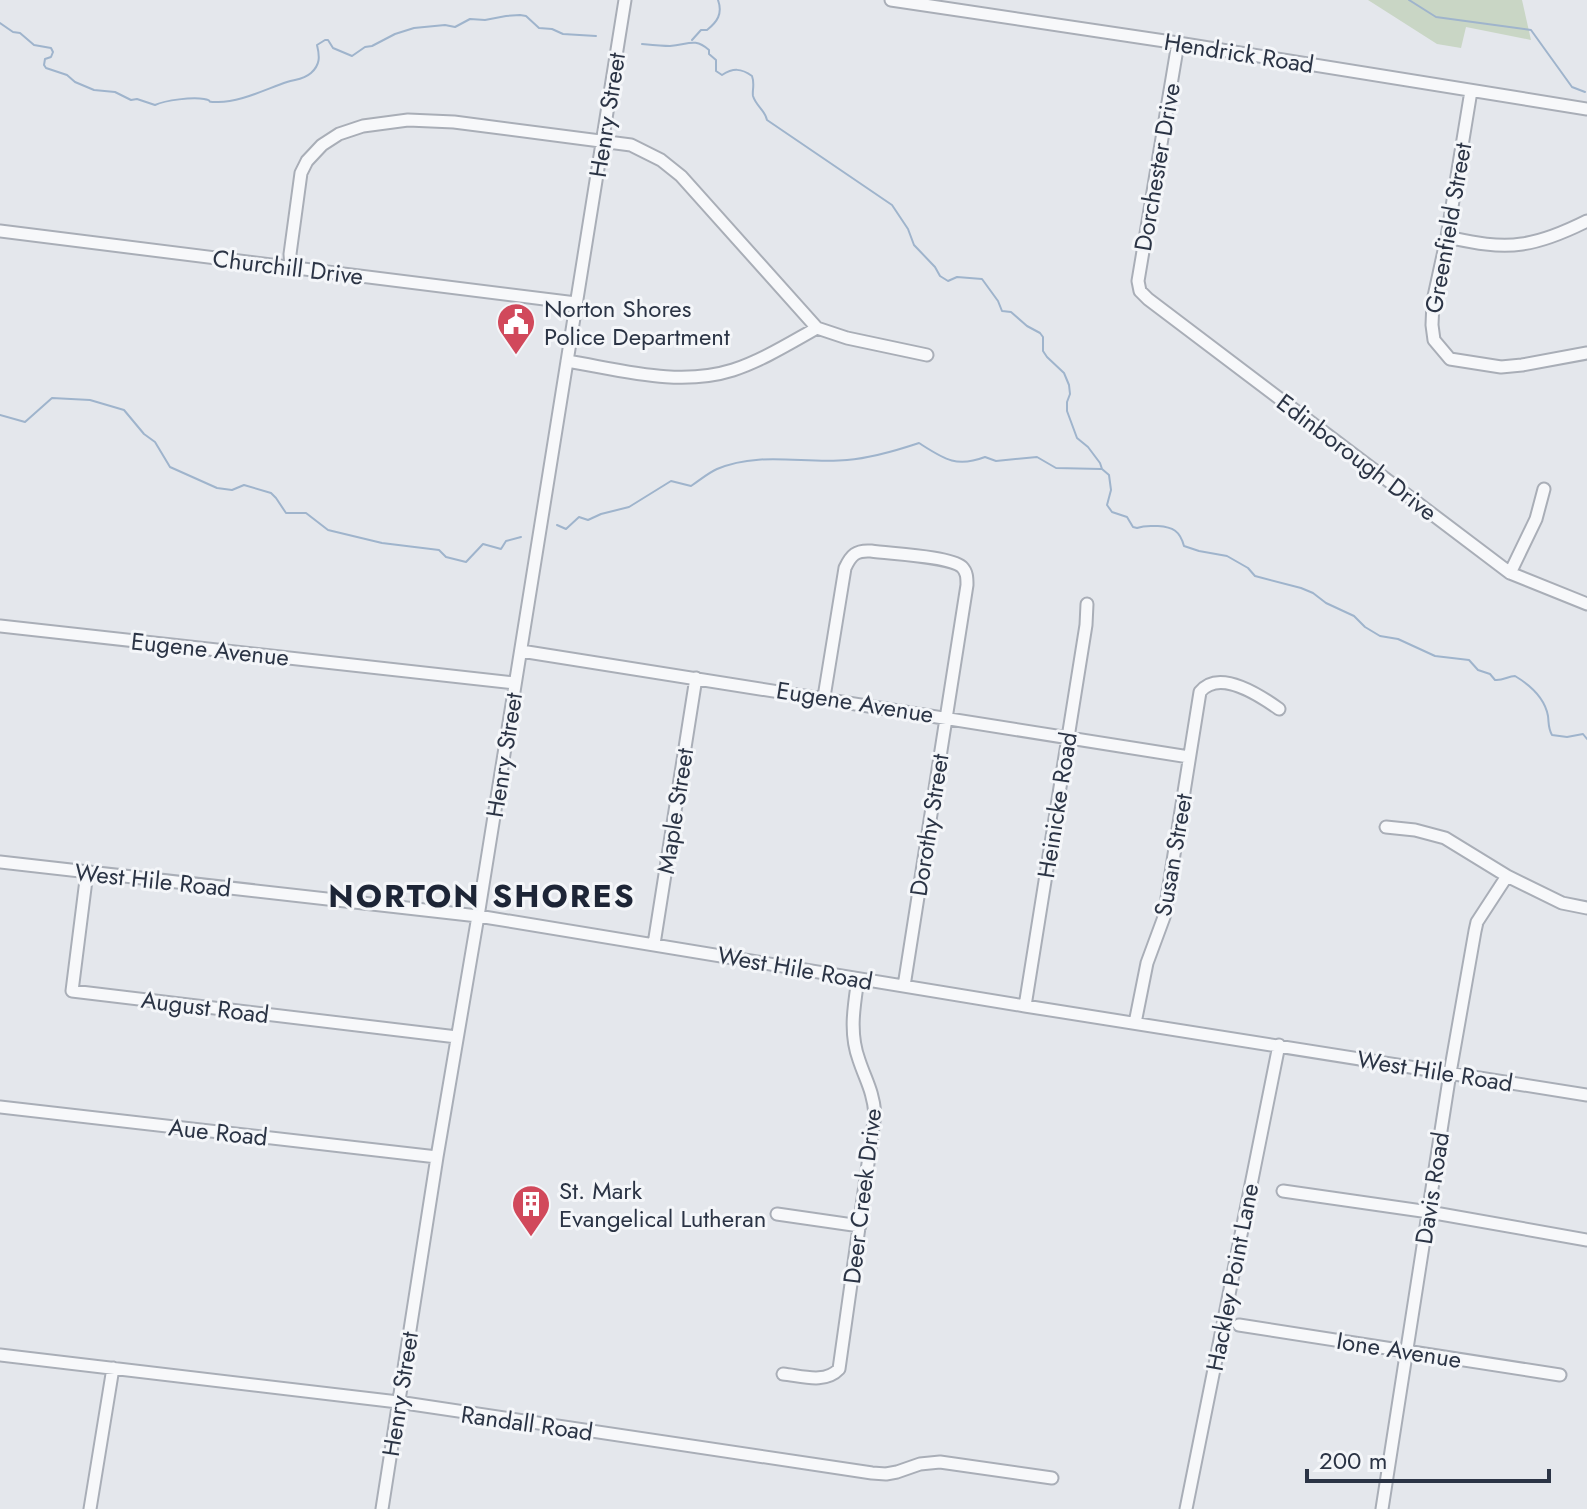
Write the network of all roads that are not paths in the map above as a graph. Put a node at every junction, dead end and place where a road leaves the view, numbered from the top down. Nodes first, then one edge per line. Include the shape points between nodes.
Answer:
1 (625, 0) edge
2 (891, 0) edge
3 (947, 4) edge
4 (1178, 43) junction
5 (1471, 91) junction
6 (1587, 109) edge
7 (602, 141) junction
8 (1587, 221) edge
9 (0, 231) edge
10 (1447, 237) junction
11 (291, 268) junction
12 (1140, 291) joint
13 (576, 303) junction
14 (817, 328) junction
15 (1587, 353) edge
16 (927, 355) dead end
17 (567, 361) junction
18 (1544, 489) dead end
19 (1510, 573) junction
20 (1087, 604) dead end
21 (1587, 604) edge
22 (0, 626) edge
23 (521, 651) junction
24 (696, 678) junction
25 (515, 683) junction
26 (824, 697) junction
27 (1279, 709) dead end
28 (946, 717) junction
29 (1068, 737) junction
30 (1189, 757) junction
31 (1386, 827) dead end
32 (0, 862) edge
33 (87, 872) junction
34 (1507, 876) junction
35 (1587, 908) edge
36 (478, 916) junction
37 (654, 944) junction
38 (858, 979) junction
39 (904, 986) junction
40 (1025, 1006) junction
41 (1135, 1023) junction
42 (457, 1037) junction
43 (1279, 1045) junction
44 (1450, 1073) junction
45 (1587, 1095) edge
46 (0, 1107) edge
47 (437, 1157) junction
48 (1283, 1191) dead end
49 (1429, 1212) junction
50 (777, 1214) dead end
51 (860, 1226) junction
52 (1587, 1240) edge
53 (1239, 1325) dead end
54 (1408, 1351) junction
55 (0, 1355) edge
56 (113, 1368) junction
57 (783, 1374) dead end
58 (1560, 1375) dead end
59 (398, 1402) junction
60 (1052, 1478) dead end
61 (90, 1509) edge
62 (382, 1509) edge
63 (1186, 1509) edge
64 (1382, 1509) edge

1 - 7 street, Henry Street
2 - 3 street, Hendrick Road
3 - 4 street, Hendrick Road
4 - 5 street, Hendrick Road
4 - 12 street, Dorchester Drive
5 - 6 street, Hendrick Road
5 - 10 street, Greenfield Street
7 - 11 street via 408,120 339,134 322,145 301,173
7 - 13 street, Henry Street
7 - 14 street via 647,152 681,176
8 - 10 street via 1518,245
9 - 11 street, Churchill Drive
10 - 15 street, Greenfield Street via 1432,325 1434,340 1450,359 1501,367
11 - 13 street, Churchill Drive
12 - 19 street, Edinborough Drive
13 - 17 street, Henry Street
14 - 16 street
14 - 17 street via 713,376 680,378
17 - 23 street, Henry Street
18 - 19 street
19 - 21 street, Edinborough Drive
20 - 29 street, Heinicke Road
22 - 25 street, Eugene Avenue
23 - 24 street, Eugene Avenue
23 - 25 street, Henry Street
24 - 26 street, Eugene Avenue
24 - 37 street, Maple Street
25 - 36 street, Henry Street
26 - 28 street, Eugene Avenue
26 - 28 street, Dorothy Street via 845,568 853,554 871,551 950,561 964,569 967,585
27 - 30 street, Susan Street via 1234,684 1205,685
28 - 29 street, Eugene Avenue
28 - 39 street, Dorothy Street
29 - 30 street, Eugene Avenue
29 - 40 street, Heinicke Road
30 - 41 street, Susan Street via 1164,917 1147,963
31 - 34 street via 1445,838
32 - 33 street, West Hile Road
33 - 36 street, West Hile Road
33 - 42 street, August Road via 72,991
34 - 35 street via 1562,903
34 - 44 street, Davis Road via 1477,922
36 - 37 street, West Hile Road
36 - 42 street, Henry Street
37 - 38 street, West Hile Road
38 - 39 street, West Hile Road
38 - 51 street, Deer Creek Drive via 853,1035 875,1114
39 - 40 street, West Hile Road
40 - 41 street, West Hile Road
41 - 43 street, West Hile Road
42 - 47 street, Henry Street
43 - 44 street, West Hile Road
43 - 63 street, Hackley Point Lane
44 - 45 street, West Hile Road
44 - 49 street, Davis Road
46 - 47 street, Aue Road
47 - 59 street, Henry Street
48 - 49 street
49 - 52 street
49 - 54 street, Davis Road
50 - 51 street
51 - 57 street, Deer Creek Drive via 839,1369 821,1378
53 - 54 street, Ione Avenue
54 - 58 street, Ione Avenue
54 - 64 street, Davis Road
55 - 56 street, Randall Road
56 - 59 street, Randall Road
56 - 61 street
59 - 60 street, Randall Road via 872,1473 943,1462
59 - 62 street, Henry Street

